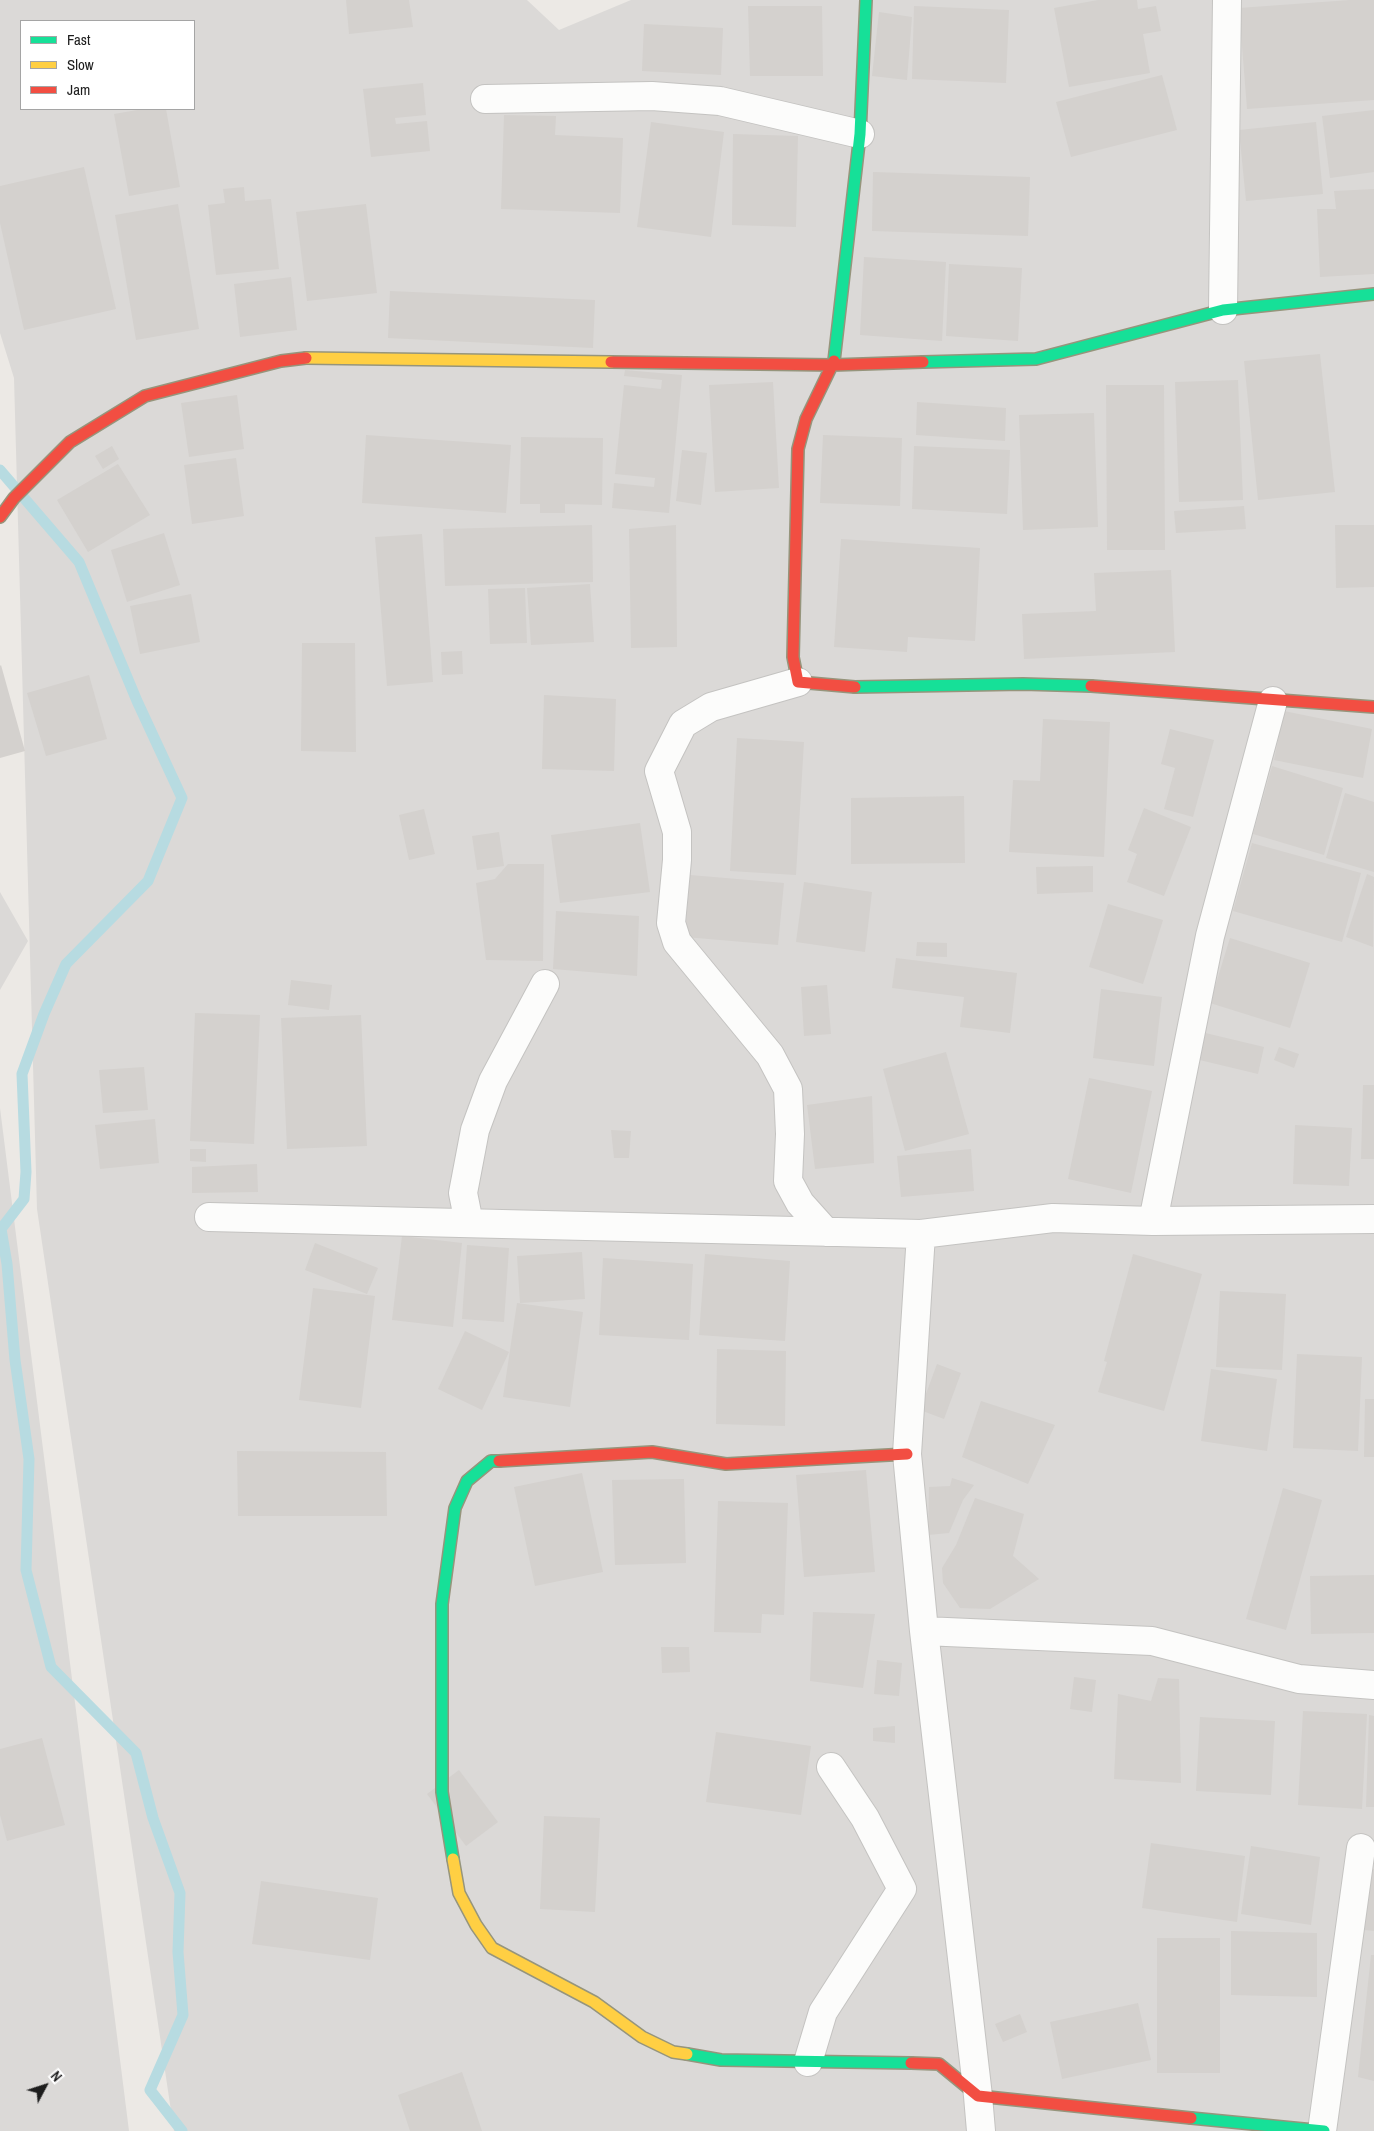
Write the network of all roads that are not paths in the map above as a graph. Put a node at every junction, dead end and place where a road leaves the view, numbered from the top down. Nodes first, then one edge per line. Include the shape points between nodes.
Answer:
1 (866, 0) edge
2 (1227, 0) edge
3 (485, 99) dead end
4 (860, 134) junction
5 (1374, 294) edge
6 (1223, 310) junction
7 (833, 365) junction
8 (0, 517) edge
9 (798, 682) junction
10 (1273, 701) junction
11 (1374, 707) edge
12 (545, 984) dead end
13 (209, 1217) dead end
14 (1374, 1219) edge
15 (1153, 1221) junction
16 (469, 1223) junction
17 (826, 1232) junction
18 (920, 1234) junction
19 (907, 1454) junction
20 (924, 1631) junction
21 (1374, 1686) edge
22 (831, 1767) dead end
23 (1361, 1848) dead end
24 (808, 2062) junction
25 (978, 2096) junction
26 (980, 2131) edge
27 (1323, 2131) edge

1 - 4 street
2 - 6 street
3 - 4 street via 652,96 720,101
4 - 7 street
5 - 6 street
6 - 7 street via 1036,359
7 - 8 street via 318,357 281,361 145,396 70,442 14,498
7 - 9 street via 806,419 798,449 793,657
9 - 10 street via 844,687 1077,686
9 - 17 street via 711,707 683,724 659,771 676,832 677,860 671,923 677,942 770,1055 788,1089 788,1182 800,1203
10 - 11 street
10 - 15 street via 1210,936
12 - 16 street via 494,1081 475,1130 463,1193
13 - 16 street
14 - 15 street
15 - 18 street via 1053,1218
16 - 17 street
17 - 18 street
18 - 19 street
19 - 20 street
19 - 24 street via 726,1464 652,1452 491,1461 467,1481 455,1508 442,1604 442,1792 459,1893 476,1926 492,1948 594,2002 642,2037 673,2052 721,2060
20 - 21 street via 1152,1641 1298,1679
20 - 25 street
22 - 24 street via 865,1818 902,1889 823,2012
23 - 27 street
24 - 25 street via 939,2064
25 - 26 street
25 - 27 street

